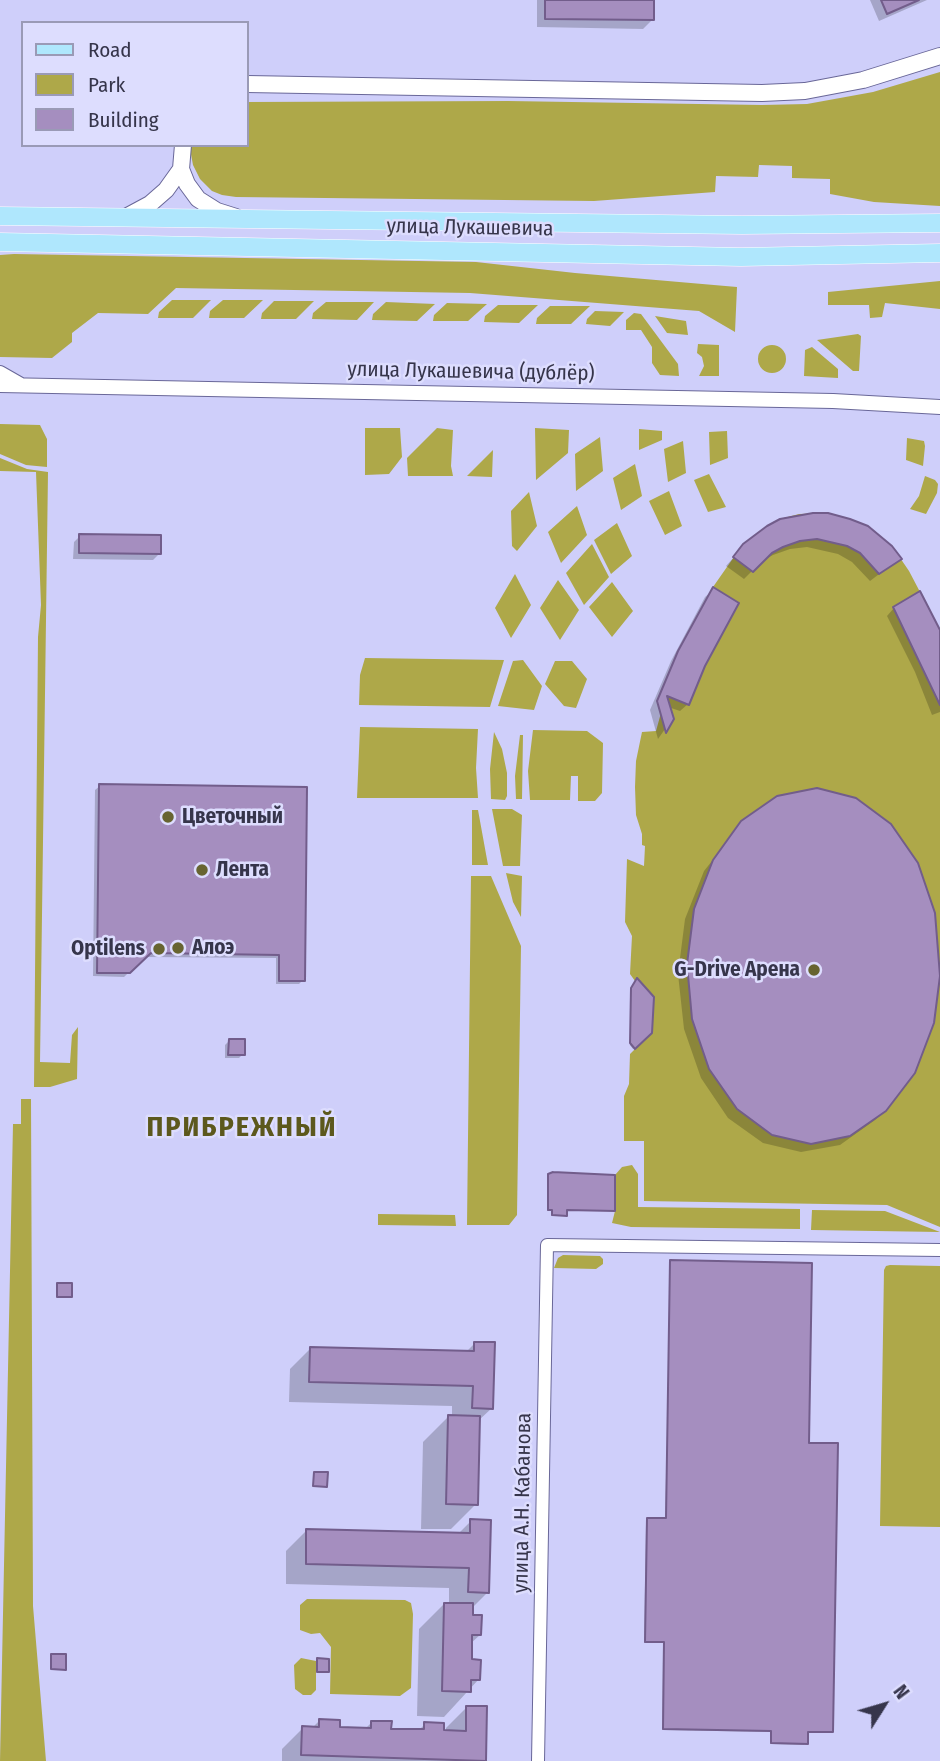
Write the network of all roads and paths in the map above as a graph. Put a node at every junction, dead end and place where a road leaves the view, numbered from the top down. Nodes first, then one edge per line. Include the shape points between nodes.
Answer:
1 (940, 57) edge
2 (248, 84) edge
3 (184, 147) edge
4 (181, 169) junction
5 (0, 216) edge
6 (124, 218) junction
7 (241, 219) junction
8 (940, 223) edge
9 (0, 244) edge
10 (940, 253) edge
11 (0, 373) edge
12 (0, 385) edge
13 (22, 386) junction
14 (940, 408) edge
15 (940, 1250) edge
16 (538, 1761) edge

1 - 2 main road via 842,85 762,93
3 - 4 main road
4 - 6 main road via 150,204
4 - 7 main road via 198,199
5 - 6 main road, улица Лукашевича
6 - 7 main road, улица Лукашевича
7 - 8 main road, улица Лукашевича
9 - 10 main road, улица Лукашевича via 741,257
11 - 13 street
12 - 13 street, улица Лукашевича (дублёр)
13 - 14 street, улица Лукашевича (дублёр) via 833,401
15 - 16 street, улица А.Н. Кабанова via 547,1245

